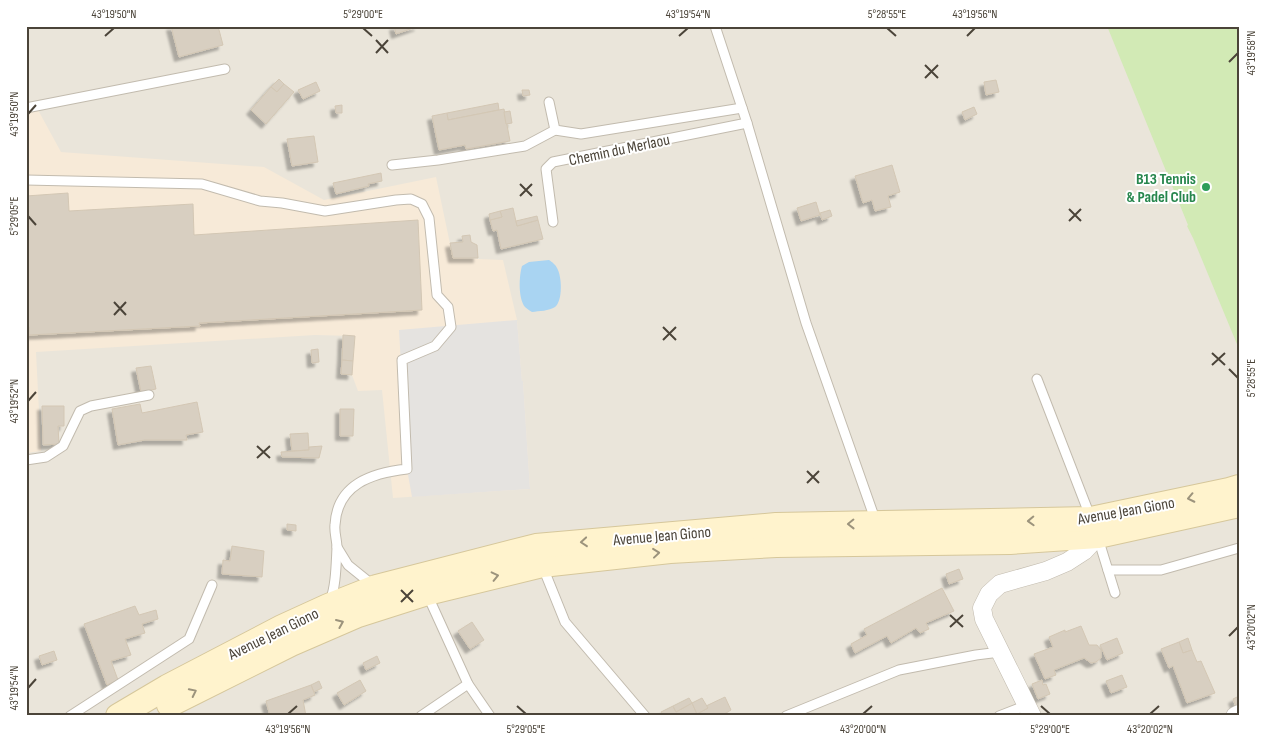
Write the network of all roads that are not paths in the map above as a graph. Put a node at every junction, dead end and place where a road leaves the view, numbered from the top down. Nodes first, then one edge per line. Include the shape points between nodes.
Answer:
1 (715, 26) edge
2 (225, 69) dead end
3 (549, 102) dead end
4 (26, 108) edge
5 (742, 108) junction
6 (747, 123) junction
7 (555, 130) junction
8 (392, 165) dead end
9 (26, 180) edge
10 (552, 222) dead end
11 (1037, 379) dead end
12 (149, 396) dead end
13 (26, 460) edge
14 (1239, 486) edge
15 (1239, 505) edge
16 (1094, 528) junction
17 (880, 534) junction
18 (337, 547) junction
19 (1239, 548) edge
20 (539, 555) junction
21 (1108, 570) junction
22 (424, 584) junction
23 (212, 585) dead end
24 (376, 587) junction
25 (1115, 593) dead end
26 (328, 606) junction
27 (1000, 652) junction
28 (468, 684) junction
29 (1030, 710) edge
30 (1239, 714) edge
31 (70, 716) edge
32 (118, 716) edge
33 (150, 716) edge
34 (421, 716) edge
35 (490, 716) edge
36 (645, 716) edge
37 (786, 716) edge
38 (999, 716) edge
39 (1235, 716) edge

1 - 5 lane
2 - 4 lane
3 - 7 lane
5 - 6 lane
5 - 7 lane via 581,134
6 - 10 lane, Chemin du Merlaou via 553,162 546,169
6 - 17 lane via 806,323
7 - 8 lane via 525,146
9 - 18 lane via 202,184 260,202 325,212 396,200 411,199 422,204 428,218 437,295 448,307 451,327 435,346 402,360 407,469 390,471 359,482 349,490 337,506
11 - 16 lane
12 - 13 lane via 91,406 80,411 64,446 46,456
14 -> 16 main road, Avenue Jean Giono
15 - 16 main road, Avenue Jean Giono
16 - 17 main road, Avenue Jean Giono via 1010,542
16 - 21 lane
16 - 27 street via 1084,551 1067,562 1000,584 989,594 982,608 984,619
17 - 20 main road, Avenue Jean Giono via 776,546
18 - 24 lane via 348,565
18 - 26 lane via 334,590
19 - 21 lane via 1160,570
20 - 22 main road, Avenue Jean Giono
20 - 36 lane via 565,622
21 - 25 lane
22 - 24 main road, Avenue Jean Giono
22 - 28 lane
33 -> 22 main road, Avenue Jean Giono via 292,644
23 - 31 lane via 189,639
24 - 26 main road, Avenue Jean Giono
26 - 32 main road, Avenue Jean Giono via 176,682
27 - 29 street
27 - 37 lane via 899,670
28 - 34 lane
28 - 35 lane
29 - 38 lane
30 - 39 street

